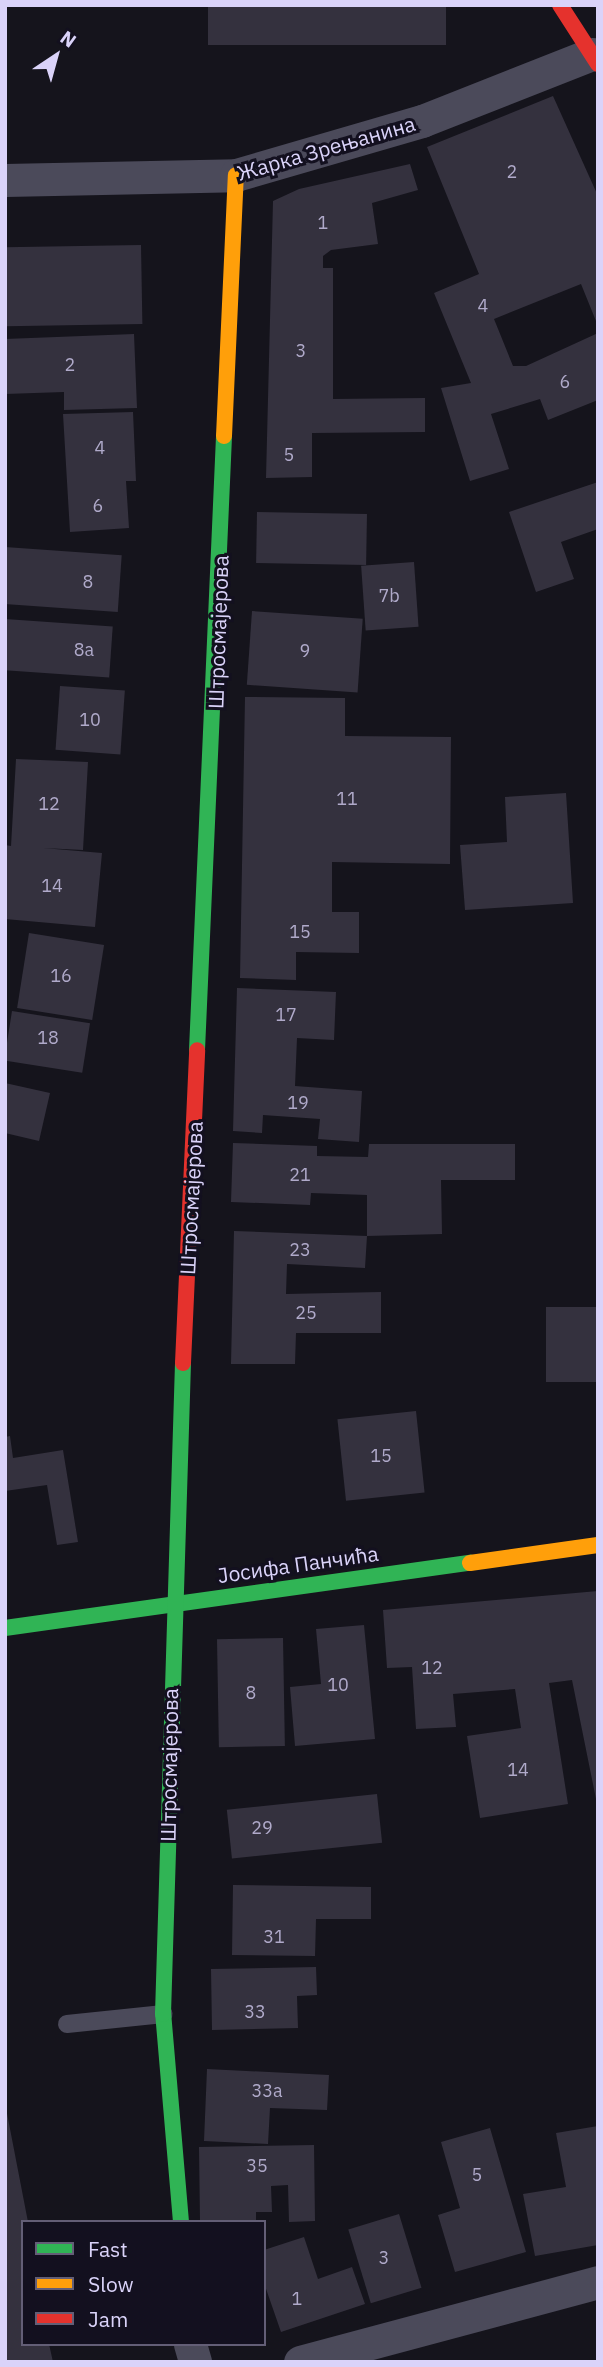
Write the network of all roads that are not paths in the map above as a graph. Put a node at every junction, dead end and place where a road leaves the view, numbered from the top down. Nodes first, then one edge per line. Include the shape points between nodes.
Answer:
1 (560, 5) edge
2 (595, 59) edge
3 (236, 175) junction
4 (5, 180) edge
5 (598, 1545) edge
6 (172, 1602) junction
7 (5, 1628) edge
8 (163, 2014) junction
9 (67, 2024) dead end
10 (181, 2220) edge
11 (598, 2282) edge
12 (300, 2362) edge

1 - 2 street
2 - 3 street, Жарка Зрењанина via 422,121
3 - 4 street, Жарка Зрењанина
3 - 6 street, Штросмајерова
5 - 6 street, Јосифа Панчића
6 - 7 street, Јосифа Панчића
6 - 8 street, Штросмајерова
8 - 9 lane
8 - 10 street, Штросмајерова
11 - 12 street

